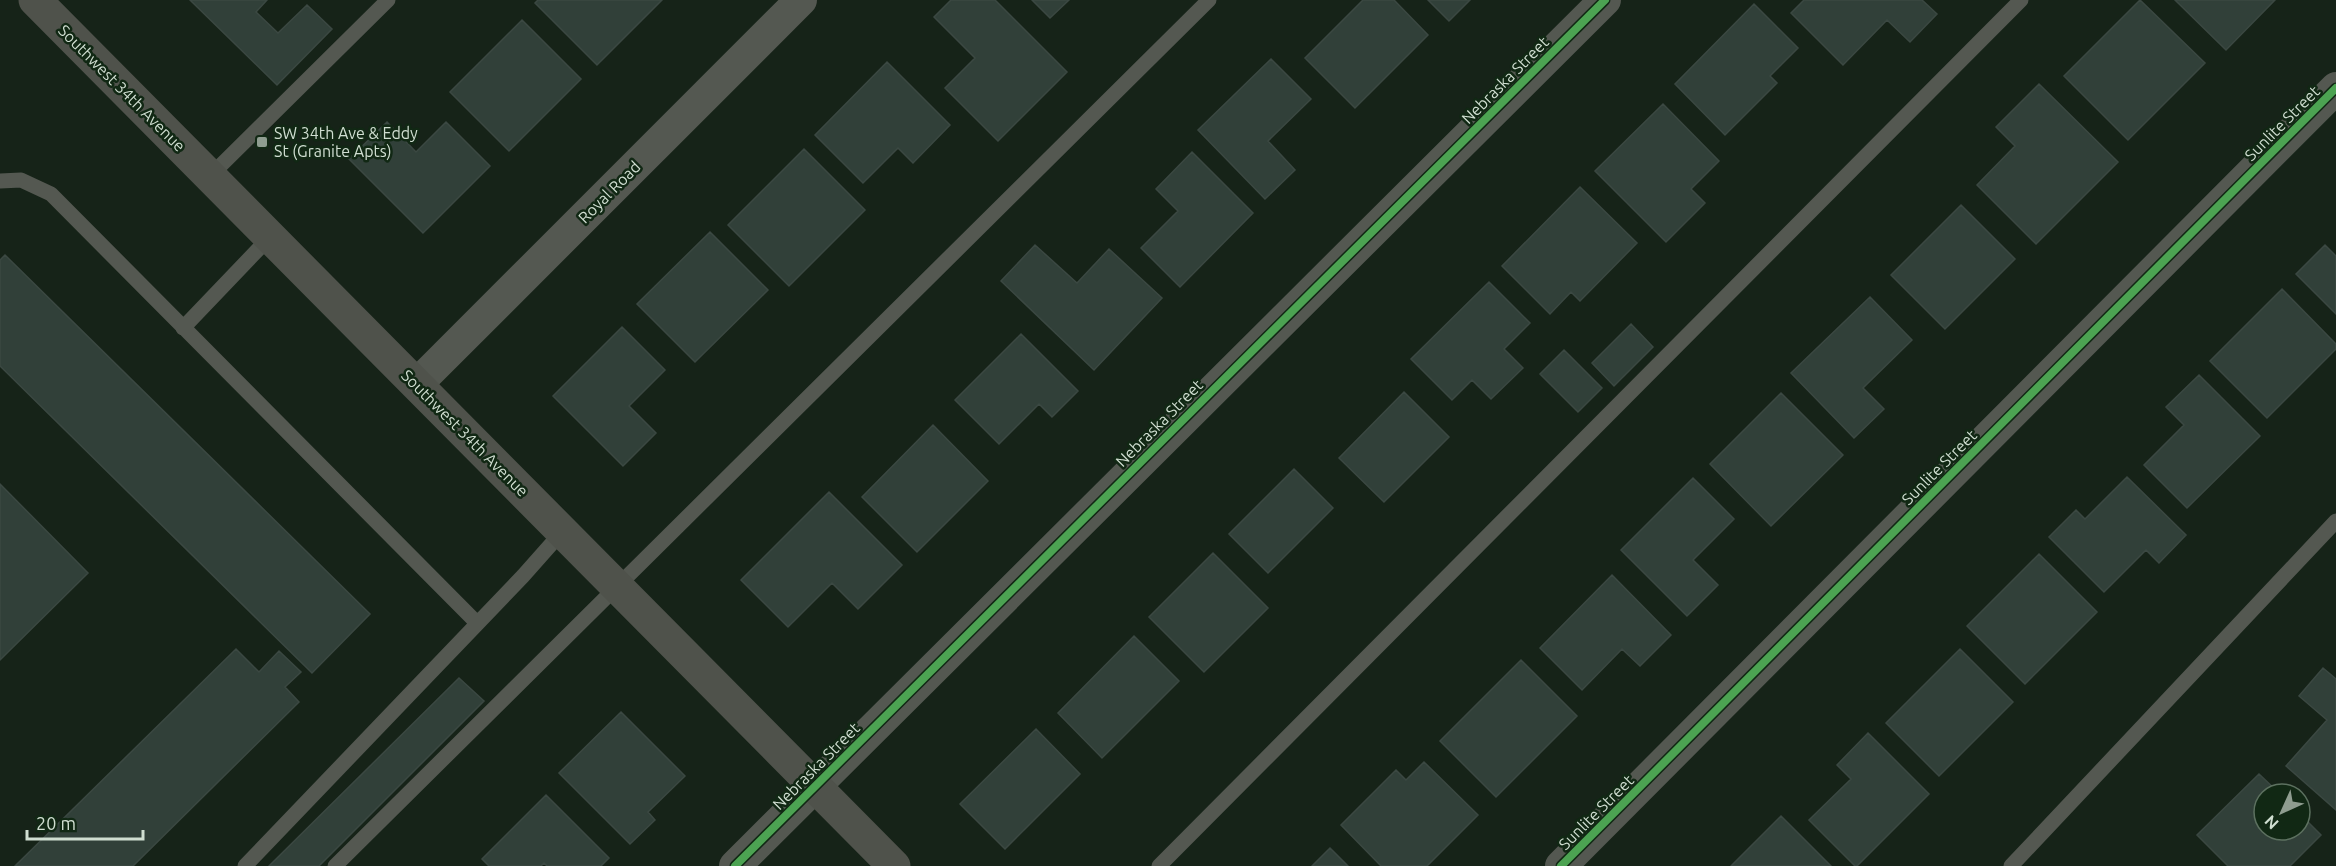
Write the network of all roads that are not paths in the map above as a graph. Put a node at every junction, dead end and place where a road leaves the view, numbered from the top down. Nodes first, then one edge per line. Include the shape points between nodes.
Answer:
1 (35, 0) edge
2 (388, 0) edge
3 (801, 0) edge
4 (1209, 0) edge
5 (1605, 0) edge
6 (2021, 0) edge
7 (2336, 88) edge
8 (210, 176) junction
9 (0, 181) edge
10 (270, 237) junction
11 (183, 328) junction
12 (417, 384) junction
13 (2336, 521) edge
14 (562, 532) junction
15 (617, 586) junction
16 (477, 623) junction
17 (815, 786) junction
18 (245, 866) edge
19 (335, 866) edge
20 (735, 866) edge
21 (894, 866) edge
22 (1159, 866) edge
23 (1561, 866) edge
24 (2012, 866) edge

1 - 8 main road, Southwest 34th Avenue
2 - 8 lane
3 - 12 street, Royal Road
4 - 15 lane
5 - 17 street, Nebraska Street
6 - 22 lane
7 - 23 street, Sunlite Street
8 - 10 main road, Southwest 34th Avenue
9 - 11 lane via 21,180 51,194
10 - 11 lane
10 - 12 main road, Southwest 34th Avenue
11 - 16 lane
12 - 14 main road, Southwest 34th Avenue
13 - 24 lane
14 - 15 main road, Southwest 34th Avenue
14 - 16 lane
15 - 17 main road, Southwest 34th Avenue
15 - 19 lane
16 - 18 lane
17 - 20 street, Nebraska Street
17 - 21 main road, Southwest 34th Avenue

